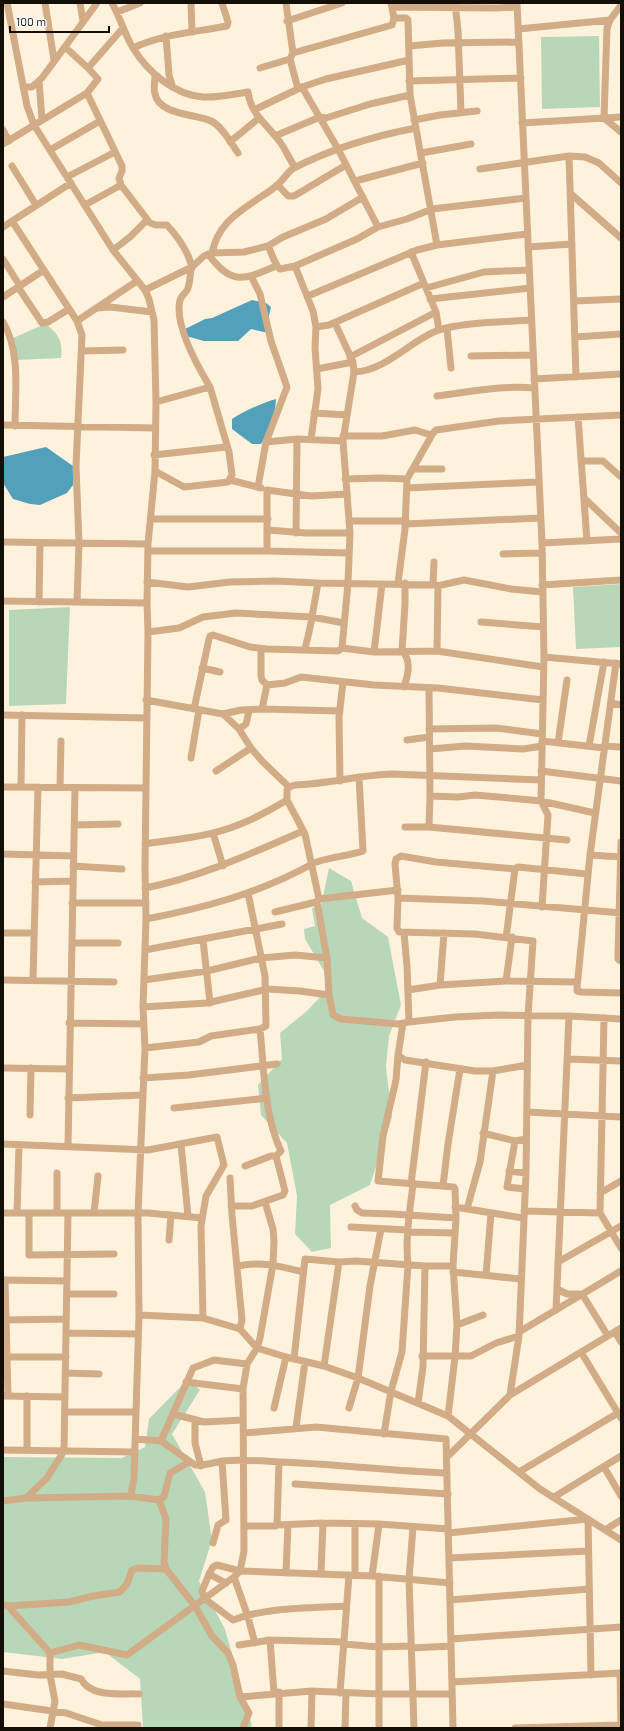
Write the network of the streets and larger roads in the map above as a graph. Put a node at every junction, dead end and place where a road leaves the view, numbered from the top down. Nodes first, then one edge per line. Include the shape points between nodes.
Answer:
1 (7, 3) edge
2 (45, 3) edge
3 (80, 3) edge
4 (97, 3) edge
5 (112, 3) edge
6 (140, 3) edge
7 (191, 3) edge
8 (222, 3) edge
9 (286, 3) edge
10 (342, 3) edge
11 (392, 5) edge
12 (455, 5) edge
13 (517, 5) edge
14 (621, 5) edge
15 (117, 12) junction
16 (394, 18) junction
17 (610, 20) junction
18 (83, 21) junction
19 (287, 21) junction
20 (123, 28) junction
21 (518, 29) junction
22 (192, 32) junction
23 (166, 36) junction
24 (519, 42) junction
25 (458, 43) junction
26 (409, 46) junction
27 (65, 47) junction
28 (133, 48) junction
29 (291, 56) junction
30 (54, 60) junction
31 (409, 60) junction
32 (88, 68) junction
33 (260, 68) dead end
34 (155, 76) junction
35 (520, 78) junction
36 (459, 80) junction
37 (39, 81) junction
38 (409, 81) junction
39 (172, 86) junction
40 (23, 87) junction
41 (300, 88) junction
42 (87, 93) junction
43 (410, 95) junction
44 (254, 110) junction
45 (477, 112) dead end
46 (461, 113) junction
47 (320, 117) junction
48 (621, 117) edge
49 (259, 118) junction
50 (604, 118) junction
51 (42, 120) junction
52 (414, 120) junction
53 (100, 121) junction
54 (522, 123) junction
55 (34, 125) junction
56 (416, 128) junction
57 (3, 130) edge
58 (621, 132) edge
59 (275, 136) junction
60 (230, 142) junction
61 (6, 143) edge
62 (471, 144) dead end
63 (338, 149) junction
64 (50, 150) junction
65 (115, 152) junction
66 (421, 153) junction
67 (238, 154) dead end
68 (569, 156) junction
69 (423, 163) junction
70 (524, 164) junction
71 (346, 165) junction
72 (12, 166) dead end
73 (295, 167) junction
74 (480, 169) dead end
75 (69, 180) junction
76 (355, 182) junction
77 (621, 183) edge
78 (121, 185) junction
79 (278, 185) junction
80 (571, 194) junction
81 (363, 197) junction
82 (526, 198) junction
83 (36, 205) junction
84 (85, 205) junction
85 (432, 209) junction
86 (147, 220) junction
87 (12, 221) junction
88 (3, 227) edge
89 (378, 227) junction
90 (527, 234) junction
91 (621, 238) edge
92 (572, 244) junction
93 (437, 245) junction
94 (268, 246) junction
95 (528, 247) junction
96 (113, 250) junction
97 (411, 252) junction
98 (210, 254) junction
99 (3, 259) edge
100 (276, 266) junction
101 (295, 266) junction
102 (192, 267) junction
103 (44, 270) junction
104 (529, 270) junction
105 (251, 276) junction
106 (137, 281) junction
107 (425, 285) junction
108 (19, 286) junction
109 (530, 288) junction
110 (145, 290) junction
111 (308, 296) junction
112 (3, 297) edge
113 (430, 299) junction
114 (621, 299) edge
115 (574, 301) junction
116 (96, 308) junction
117 (69, 309) junction
118 (152, 312) junction
119 (436, 312) junction
120 (531, 320) junction
121 (77, 321) junction
122 (3, 322) edge
123 (335, 323) junction
124 (316, 327) junction
125 (448, 329) junction
126 (439, 330) junction
127 (621, 334) edge
128 (575, 337) junction
129 (123, 350) dead end
130 (82, 351) junction
131 (533, 355) junction
132 (471, 356) dead end
133 (351, 359) junction
134 (451, 368) dead end
135 (317, 369) junction
136 (354, 372) junction
137 (621, 374) edge
138 (576, 376) junction
139 (534, 379) junction
140 (210, 387) junction
141 (534, 388) junction
142 (437, 396) dead end
143 (156, 402) junction
144 (314, 413) junction
145 (347, 415) junction
146 (621, 415) edge
147 (578, 417) junction
148 (536, 419) junction
149 (3, 425) edge
150 (15, 426) junction
151 (78, 426) junction
152 (154, 428) junction
153 (431, 435) junction
154 (297, 439) junction
155 (311, 439) junction
156 (343, 439) junction
157 (266, 442) junction
158 (226, 447) junction
159 (154, 455) junction
160 (582, 461) junction
161 (413, 469) junction
162 (442, 469) dead end
163 (155, 471) junction
164 (621, 477) edge
165 (345, 479) junction
166 (408, 479) junction
167 (230, 480) junction
168 (538, 482) junction
169 (258, 487) junction
170 (407, 488) junction
171 (267, 490) junction
172 (296, 494) junction
173 (347, 494) junction
174 (584, 498) junction
175 (540, 518) junction
176 (151, 519) junction
177 (268, 519) junction
178 (349, 521) junction
179 (406, 523) junction
180 (268, 530) junction
181 (296, 533) junction
182 (350, 533) junction
183 (621, 533) edge
184 (621, 539) edge
185 (587, 541) junction
186 (3, 542) edge
187 (40, 543) junction
188 (542, 543) junction
189 (79, 544) junction
190 (148, 548) junction
191 (267, 551) junction
192 (349, 553) junction
193 (542, 553) junction
194 (503, 554) dead end
195 (434, 562) dead end
196 (621, 580) edge
197 (147, 582) junction
198 (318, 583) junction
199 (348, 583) junction
200 (402, 583) junction
201 (382, 584) junction
202 (435, 585) junction
203 (542, 588) junction
204 (3, 601) edge
205 (39, 602) junction
206 (77, 602) junction
207 (146, 603) junction
208 (312, 617) junction
209 (482, 622) dead end
210 (344, 623) junction
211 (543, 627) junction
212 (148, 632) junction
213 (261, 648) junction
214 (342, 648) junction
215 (305, 649) junction
216 (402, 651) junction
217 (374, 652) junction
218 (437, 652) junction
219 (544, 657) junction
220 (604, 662) junction
221 (619, 663) edge
222 (543, 666) junction
223 (202, 668) junction
224 (220, 672) dead end
225 (566, 680) dead end
226 (343, 682) junction
227 (267, 685) junction
228 (404, 688) junction
229 (429, 688) junction
230 (146, 700) junction
231 (543, 700) junction
232 (611, 703) junction
233 (621, 705) edge
234 (262, 709) junction
235 (197, 710) junction
236 (249, 711) junction
237 (340, 711) junction
238 (222, 714) junction
239 (3, 715) edge
240 (22, 715) junction
241 (146, 718) junction
242 (239, 729) junction
243 (429, 729) junction
244 (429, 737) junction
245 (60, 740) dead end
246 (407, 740) dead end
247 (542, 740) junction
248 (558, 743) junction
249 (589, 746) junction
250 (604, 747) junction
251 (621, 747) edge
252 (251, 748) junction
253 (430, 749) junction
254 (191, 758) dead end
255 (216, 770) dead end
256 (541, 771) junction
257 (430, 775) junction
258 (359, 777) junction
259 (600, 778) junction
260 (541, 780) junction
261 (340, 781) junction
262 (621, 781) edge
263 (3, 787) edge
264 (21, 787) junction
265 (38, 787) junction
266 (60, 787) junction
267 (289, 787) junction
268 (75, 788) junction
269 (146, 788) junction
270 (430, 796) junction
271 (287, 800) junction
272 (541, 801) junction
273 (595, 813) junction
274 (118, 824) dead end
275 (74, 825) junction
276 (405, 827) dead end
277 (429, 827) junction
278 (303, 831) junction
279 (214, 832) junction
280 (547, 837) junction
281 (567, 840) dead end
282 (621, 842) edge
283 (145, 844) junction
284 (3, 854) edge
285 (36, 855) junction
286 (590, 855) junction
287 (73, 856) junction
288 (620, 857) edge
289 (312, 864) junction
290 (73, 866) junction
291 (223, 866) junction
292 (122, 869) dead end
293 (514, 869) junction
294 (544, 870) junction
295 (587, 874) junction
296 (72, 881) junction
297 (36, 882) junction
298 (145, 888) junction
299 (398, 890) junction
300 (248, 893) junction
301 (398, 898) junction
302 (318, 900) junction
303 (72, 903) junction
304 (146, 903) junction
305 (510, 905) junction
306 (542, 907) junction
307 (583, 910) junction
308 (275, 912) dead end
309 (620, 913) edge
310 (146, 919) junction
311 (282, 924) dead end
312 (255, 929) junction
313 (3, 933) edge
314 (34, 933) junction
315 (404, 933) junction
316 (444, 933) junction
317 (509, 938) junction
318 (203, 940) junction
319 (72, 943) junction
320 (118, 943) dead end
321 (145, 950) junction
322 (260, 958) junction
323 (327, 958) junction
324 (621, 961) edge
325 (207, 971) junction
326 (3, 980) edge
327 (33, 980) junction
328 (144, 980) junction
329 (71, 981) junction
330 (506, 981) junction
331 (530, 981) junction
332 (114, 982) dead end
333 (577, 982) junction
334 (440, 985) junction
335 (267, 989) junction
336 (408, 990) junction
337 (621, 993) edge
338 (329, 995) junction
339 (210, 1003) junction
340 (143, 1007) junction
341 (528, 1016) junction
342 (569, 1016) junction
343 (604, 1018) junction
344 (621, 1019) edge
345 (70, 1022) junction
346 (406, 1022) junction
347 (144, 1024) junction
348 (260, 1029) junction
349 (145, 1048) junction
350 (398, 1055) junction
351 (568, 1059) junction
352 (604, 1060) junction
353 (621, 1061) edge
354 (426, 1062) junction
355 (277, 1064) dead end
356 (264, 1065) junction
357 (528, 1065) junction
358 (3, 1068) edge
359 (31, 1068) junction
360 (68, 1069) junction
361 (460, 1069) junction
362 (494, 1071) junction
363 (143, 1078) junction
364 (143, 1095) junction
365 (68, 1098) junction
366 (267, 1098) junction
367 (174, 1108) dead end
368 (527, 1112) junction
369 (30, 1115) dead end
370 (565, 1115) junction
371 (603, 1116) junction
372 (621, 1117) edge
373 (483, 1133) junction
374 (526, 1139) junction
375 (515, 1141) junction
376 (3, 1144) edge
377 (180, 1144) junction
378 (19, 1145) junction
379 (68, 1146) junction
380 (139, 1150) junction
381 (276, 1156) junction
382 (245, 1166) dead end
383 (509, 1171) junction
384 (58, 1173) dead end
385 (526, 1173) junction
386 (98, 1176) dead end
387 (230, 1178) dead end
388 (621, 1181) edge
389 (412, 1184) junction
390 (443, 1186) junction
391 (524, 1189) junction
392 (600, 1193) junction
393 (265, 1202) junction
394 (231, 1206) junction
395 (355, 1206) dead end
396 (455, 1207) junction
397 (467, 1209) junction
398 (561, 1212) junction
399 (3, 1213) edge
400 (16, 1213) junction
401 (29, 1213) junction
402 (56, 1213) junction
403 (68, 1213) junction
404 (94, 1213) junction
405 (491, 1213) junction
406 (138, 1214) junction
407 (524, 1214) junction
408 (600, 1214) junction
409 (171, 1215) junction
410 (410, 1215) junction
411 (188, 1216) junction
412 (202, 1218) junction
413 (456, 1218) junction
414 (621, 1226) edge
415 (351, 1227) dead end
416 (381, 1229) junction
417 (408, 1231) junction
418 (611, 1232) junction
419 (455, 1233) junction
420 (169, 1240) dead end
421 (621, 1248) edge
422 (68, 1254) junction
423 (114, 1254) dead end
424 (339, 1262) junction
425 (558, 1262) junction
426 (376, 1263) junction
427 (273, 1264) junction
428 (408, 1265) junction
429 (238, 1266) junction
430 (425, 1266) junction
431 (453, 1269) junction
432 (621, 1271) edge
433 (303, 1272) junction
434 (486, 1276) junction
435 (521, 1278) junction
436 (4, 1280) edge
437 (67, 1281) junction
438 (557, 1290) junction
439 (67, 1294) junction
440 (114, 1294) dead end
441 (582, 1294) junction
442 (556, 1310) junction
443 (139, 1315) junction
444 (483, 1315) dead end
445 (203, 1318) junction
446 (66, 1319) junction
447 (6, 1320) junction
448 (456, 1325) junction
449 (240, 1329) junction
450 (618, 1330) edge
451 (66, 1333) junction
452 (138, 1334) junction
453 (519, 1334) junction
454 (608, 1336) junction
455 (621, 1342) edge
456 (258, 1348) junction
457 (581, 1352) junction
458 (422, 1356) junction
459 (5, 1357) edge
460 (455, 1357) junction
461 (66, 1358) junction
462 (290, 1358) junction
463 (305, 1362) junction
464 (247, 1364) junction
465 (324, 1366) junction
466 (65, 1373) junction
467 (99, 1374) dead end
468 (358, 1378) junction
469 (186, 1382) junction
470 (243, 1389) junction
471 (390, 1391) junction
472 (510, 1395) junction
473 (5, 1396) edge
474 (27, 1396) junction
475 (65, 1397) junction
476 (418, 1403) junction
477 (274, 1408) dead end
478 (349, 1408) dead end
479 (65, 1412) junction
480 (136, 1412) junction
481 (172, 1414) junction
482 (448, 1416) junction
483 (619, 1416) edge
484 (195, 1420) junction
485 (243, 1420) junction
486 (296, 1427) junction
487 (244, 1433) junction
488 (470, 1433) junction
489 (384, 1434) junction
490 (135, 1439) junction
491 (161, 1441) junction
492 (3, 1450) edge
493 (27, 1450) junction
494 (64, 1451) junction
495 (134, 1452) junction
496 (447, 1456) junction
497 (621, 1456) edge
498 (222, 1461) junction
499 (244, 1461) junction
500 (189, 1462) junction
501 (280, 1462) junction
502 (201, 1466) junction
503 (604, 1467) junction
504 (519, 1472) junction
505 (447, 1473) junction
506 (295, 1484) dead end
507 (448, 1494) junction
508 (130, 1496) junction
509 (621, 1496) edge
510 (26, 1498) junction
511 (554, 1498) junction
512 (159, 1500) junction
513 (3, 1502) edge
514 (588, 1519) junction
515 (621, 1520) edge
516 (322, 1523) junction
517 (355, 1524) junction
518 (379, 1524) junction
519 (276, 1525) junction
520 (288, 1525) junction
521 (244, 1526) junction
522 (413, 1527) junction
523 (605, 1530) junction
524 (448, 1531) junction
525 (621, 1540) edge
526 (213, 1543) dead end
527 (588, 1550) junction
528 (449, 1558) junction
529 (166, 1569) junction
530 (240, 1571) junction
531 (286, 1573) junction
532 (209, 1574) junction
533 (321, 1574) junction
534 (352, 1575) junction
535 (375, 1576) junction
536 (234, 1577) junction
537 (409, 1579) junction
538 (450, 1582) junction
539 (226, 1583) junction
540 (589, 1590) junction
541 (205, 1599) junction
542 (450, 1600) junction
543 (6, 1606) edge
544 (195, 1606) junction
545 (346, 1606) junction
546 (248, 1614) junction
547 (621, 1627) edge
548 (590, 1629) junction
549 (270, 1640) junction
550 (255, 1643) junction
551 (344, 1643) junction
552 (451, 1643) junction
553 (239, 1645) dead end
554 (378, 1647) junction
555 (411, 1647) junction
556 (50, 1654) junction
557 (3, 1671) edge
558 (621, 1673) edge
559 (50, 1675) junction
560 (591, 1675) junction
561 (452, 1682) junction
562 (312, 1691) junction
563 (276, 1693) junction
564 (343, 1693) junction
565 (139, 1694) dead end
566 (379, 1694) junction
567 (413, 1694) junction
568 (452, 1694) junction
569 (240, 1697) junction
570 (3, 1704) edge
571 (54, 1710) junction
572 (138, 1724) dead end
573 (621, 1725) edge
574 (102, 1726) edge
575 (50, 1728) edge
576 (243, 1728) edge
577 (279, 1728) edge
578 (311, 1728) edge
579 (345, 1728) edge
580 (379, 1728) edge
581 (414, 1728) edge
582 (453, 1728) edge
583 (514, 1728) edge
584 (621, 1728) edge

1 - 40 street
2 - 30 street
3 - 18 street
4 - 18 street
5 - 15 street
6 - 15 street
7 - 22 street
8 - 22 street via 227,26
9 - 19 street
10 - 19 street
11 - 12 street
11 - 16 street
12 - 13 street
12 - 25 street
13 - 21 street
14 - 17 street
15 - 20 street
16 - 26 street via 407,19
16 - 29 street via 391,25
17 - 21 street
17 - 50 street via 607,28
18 - 27 street
19 - 29 street
20 - 28 street
20 - 32 street
21 - 24 street
22 - 23 street
23 - 28 street
23 - 39 street
24 - 25 street
24 - 35 street
25 - 26 street
25 - 36 street
26 - 31 street
27 - 30 street
27 - 32 street
28 - 34 street
29 - 33 street
29 - 41 street
30 - 37 street
31 - 38 street
31 - 41 street via 335,76
32 - 42 street via 98,79
34 - 39 street
34 - 60 street via 154,93 163,105 173,112 213,122
35 - 36 street
35 - 54 street
36 - 38 street
36 - 46 street
37 - 40 street via 32,87
37 - 51 street
38 - 43 street
39 - 44 street via 185,93 204,97 248,92
40 - 55 street
41 - 44 street
41 - 47 street
42 - 51 street
42 - 53 street
43 - 47 street via 326,118
43 - 52 street
44 - 49 street
45 - 46 street
46 - 52 street
47 - 59 street
47 - 63 street
48 - 50 street
49 - 59 street
49 - 60 street
50 - 54 street
50 - 58 street
51 - 55 street
52 - 56 street
53 - 64 street
53 - 65 street
54 - 70 street
55 - 61 street
55 - 64 street
56 - 63 street via 382,135
56 - 66 street
57 - 61 street
59 - 73 street
60 - 67 street
62 - 66 street
63 - 71 street
63 - 73 street
64 - 75 street
65 - 75 street
65 - 78 street via 122,166 119,178
66 - 69 street
68 - 70 street
68 - 77 street via 586,156 593,159
68 - 80 street
69 - 76 street
69 - 85 street
70 - 74 street
70 - 82 street
71 - 76 street
71 - 79 street via 294,196 288,196
72 - 83 street
73 - 79 street
75 - 83 street
75 - 84 street
76 - 81 street
78 - 84 street
78 - 86 street
79 - 98 street via 224,224
80 - 91 street
80 - 92 street
81 - 89 street
81 - 94 street via 326,220 283,236
82 - 85 street
82 - 90 street
83 - 87 street
84 - 96 street
85 - 89 street
85 - 93 street
86 - 96 street
86 - 102 street via 156,225 167,225 189,257
87 - 88 street
87 - 103 street
89 - 101 street via 353,241
90 - 93 street
90 - 95 street
92 - 95 street
92 - 115 street
93 - 97 street
94 - 98 street via 244,252
94 - 100 street
95 - 104 street
96 - 106 street
97 - 107 street
97 - 111 street
98 - 102 street via 198,260
98 - 105 street via 219,268 231,276
99 - 108 street
100 - 101 street via 280,269
100 - 105 street
101 - 111 street
102 - 110 street
102 - 140 street via 188,289 180,299 180,310 184,334
103 - 108 street
103 - 117 street
104 - 107 street via 484,272
104 - 109 street
105 - 157 street via 260,294 271,341 287,387
106 - 110 street
106 - 116 street
107 - 113 street
107 - 123 street
108 - 112 street
108 - 117 street via 42,323
109 - 113 street
109 - 120 street
110 - 118 street
111 - 124 street via 315,315
113 - 119 street
114 - 115 street
115 - 128 street
116 - 118 street
116 - 121 street
117 - 121 street
118 - 143 street via 156,339
119 - 126 street
119 - 133 street
120 - 125 street
120 - 131 street
121 - 130 street via 82,335
122 - 150 street via 8,331 15,363
123 - 124 street
123 - 133 street
124 - 135 street
125 - 126 street
125 - 134 street
126 - 136 street via 388,360
127 - 128 street
128 - 138 street
129 - 130 street
130 - 151 street
131 - 132 street
131 - 139 street
133 - 135 street
133 - 136 street
135 - 144 street via 318,389
136 - 145 street
137 - 138 street
138 - 139 street
139 - 141 street
140 - 143 street
140 - 158 street
141 - 142 street
141 - 148 street
143 - 152 street
144 - 145 street
144 - 155 street
145 - 156 street
146 - 147 street
147 - 148 street
147 - 160 street
148 - 153 street via 473,424 436,430
148 - 168 street
149 - 150 street
150 - 151 street
151 - 152 street
151 - 189 street via 76,466
152 - 159 street
153 - 156 street via 415,430
153 - 161 street
154 - 155 street
154 - 157 street
154 - 172 street
155 - 156 street
156 - 165 street
157 - 169 street
158 - 159 street
158 - 167 street via 232,475
159 - 163 street
160 - 164 street via 603,461
160 - 174 street
161 - 162 street
161 - 166 street
163 - 167 street via 184,487
163 - 176 street
165 - 166 street
165 - 173 street
166 - 170 street
167 - 169 street
168 - 170 street
168 - 175 street
169 - 171 street
170 - 179 street
171 - 172 street
171 - 177 street
172 - 173 street
172 - 181 street
173 - 178 street
174 - 183 street
174 - 185 street
175 - 179 street
175 - 188 street
176 - 177 street
176 - 190 street
177 - 180 street
178 - 179 street
178 - 182 street
179 - 200 street
180 - 181 street
180 - 191 street
181 - 182 street
182 - 192 street
184 - 185 street
185 - 188 street
186 - 187 street
187 - 189 street
187 - 205 street
188 - 193 street
189 - 190 street
189 - 206 street
190 - 191 street
190 - 197 street
191 - 192 street
192 - 199 street
193 - 194 street
193 - 203 street
195 - 202 street
196 - 203 street
197 - 198 street via 188,587 230,582
197 - 207 street
198 - 199 street
198 - 208 street
199 - 201 street
199 - 210 street
200 - 201 street
200 - 202 street
200 - 216 street via 406,604
201 - 217 street
202 - 203 street via 464,580 511,590
202 - 218 street
203 - 211 street
204 - 205 street
205 - 206 street
206 - 207 street
207 - 212 street
208 - 210 street
208 - 212 street via 236,613 203,617 179,628
208 - 215 street
209 - 211 street
210 - 214 street
211 - 219 street
212 - 230 street
213 - 215 street
213 - 223 street via 212,635
213 - 227 street via 261,676
214 - 215 street via 338,651
214 - 217 street
216 - 217 street
216 - 218 street
216 - 228 street via 406,655 408,666
218 - 222 street
219 - 220 street
219 - 222 street
220 - 221 street
220 - 249 street
221 - 232 street
222 - 231 street
223 - 224 street
223 - 235 street
225 - 248 street
226 - 227 street via 301,677 285,683
226 - 228 street
226 - 237 street
227 - 234 street
228 - 229 street
229 - 231 street
229 - 243 street
230 - 235 street
230 - 241 street
231 - 247 street
232 - 233 street
232 - 250 street
234 - 236 street
234 - 237 street
235 - 238 street
235 - 254 street
236 - 238 street
236 - 242 street via 246,724
237 - 261 street
238 - 242 street
239 - 240 street
240 - 241 street
240 - 264 street
241 - 269 street
242 - 252 street
243 - 244 street
243 - 247 street via 496,728
244 - 246 street
244 - 253 street
245 - 266 street
247 - 248 street
247 - 253 street via 517,749 465,746
247 - 256 street
248 - 249 street
249 - 250 street
250 - 251 street
250 - 259 street
252 - 255 street
252 - 267 street
253 - 257 street
256 - 259 street
256 - 260 street
257 - 258 street via 392,774
257 - 260 street
257 - 270 street
258 - 261 street
258 - 289 street via 363,851
259 - 262 street
259 - 273 street
260 - 272 street
261 - 267 street
263 - 264 street
264 - 265 street
265 - 266 street
265 - 285 street
266 - 268 street
267 - 271 street
268 - 269 street
268 - 275 street
269 - 283 street
270 - 272 street via 475,795
270 - 277 street
271 - 278 street
271 - 279 street via 238,826
272 - 273 street
272 - 280 street via 548,815
273 - 286 street
274 - 275 street
275 - 287 street
276 - 277 street
277 - 280 street
278 - 289 street
278 - 291 street
279 - 283 street
279 - 291 street
280 - 281 street
280 - 294 street
282 - 288 street
283 - 298 street
284 - 285 street
285 - 287 street
285 - 297 street
286 - 288 street
286 - 295 street
287 - 290 street
288 - 309 street
289 - 300 street
289 - 302 street
290 - 292 street
290 - 296 street
291 - 298 street
293 - 294 street via 518,866
293 - 299 street via 401,856 396,859 395,864
293 - 305 street
294 - 295 street
294 - 306 street
295 - 307 street
296 - 297 street
296 - 303 street
297 - 314 street
298 - 304 street
299 - 301 street
299 - 302 street
300 - 310 street via 191,910
300 - 312 street
301 - 305 street via 483,901
301 - 315 street via 397,928 399,932
302 - 308 street
302 - 323 street
303 - 304 street
303 - 319 street
304 - 310 street
305 - 306 street
305 - 317 street
306 - 307 street
307 - 309 street
307 - 333 street
309 - 324 street via 618,959
310 - 321 street
311 - 312 street
312 - 318 street
312 - 322 street
313 - 314 street
314 - 327 street
315 - 316 street
315 - 336 street
316 - 317 street
316 - 334 street
317 - 330 street
317 - 331 street via 533,941
318 - 321 street
318 - 325 street
319 - 320 street
319 - 329 street
321 - 328 street
322 - 323 street via 295,955
322 - 325 street
322 - 335 street
323 - 338 street
325 - 328 street
325 - 339 street
326 - 327 street
327 - 329 street
328 - 340 street
329 - 332 street
329 - 345 street
330 - 331 street
330 - 334 street
331 - 333 street
331 - 341 street
333 - 337 street via 578,992
334 - 336 street
335 - 338 street
335 - 339 street
335 - 348 street via 266,1026
336 - 346 street
338 - 346 street via 333,1015 341,1019 398,1024
339 - 340 street
340 - 347 street
341 - 342 street
341 - 346 street via 485,1015
341 - 357 street
342 - 343 street
342 - 351 street
343 - 344 street
343 - 352 street
345 - 347 street
345 - 360 street
346 - 350 street
347 - 349 street
348 - 349 street via 211,1036 199,1042
348 - 356 street
349 - 363 street
350 - 354 street via 405,1060
350 - 389 street via 396,1080 383,1136 378,1181
351 - 352 street
351 - 370 street
352 - 353 street
352 - 371 street
354 - 361 street
354 - 389 street
355 - 356 street
356 - 363 street
356 - 366 street
357 - 362 street
357 - 368 street
358 - 359 street
359 - 360 street
359 - 369 street
360 - 365 street
361 - 362 street
361 - 390 street
362 - 373 street
363 - 364 street
364 - 365 street
364 - 380 street
365 - 379 street
366 - 367 street
366 - 381 street via 281,1151
368 - 370 street
368 - 374 street
370 - 371 street
370 - 398 street
371 - 372 street
371 - 392 street
373 - 375 street
373 - 397 street via 480,1162
374 - 375 street
374 - 385 street
375 - 383 street
376 - 378 street
377 - 380 street via 153,1150
377 - 411 street
377 - 412 street via 217,1137 224,1165 206,1196
378 - 379 street
378 - 400 street
379 - 380 street
380 - 406 street
381 - 382 street
381 - 393 street via 285,1191 283,1195
383 - 385 street
383 - 391 street via 507,1187
384 - 402 street
385 - 391 street
386 - 404 street
387 - 394 street
388 - 392 street
389 - 390 street
389 - 410 street
390 - 396 street via 454,1187
391 - 407 street
392 - 408 street
393 - 394 street via 252,1206
393 - 427 street via 273,1233
394 - 429 street
395 - 410 street via 362,1213
396 - 397 street
396 - 413 street
397 - 405 street
398 - 407 street
398 - 408 street
398 - 425 street
399 - 400 street
400 - 401 street
401 - 402 street
401 - 422 street via 29,1255
402 - 403 street
403 - 404 street
403 - 422 street
404 - 406 street
405 - 407 street
405 - 434 street
406 - 409 street
406 - 443 street
407 - 435 street
408 - 418 street
409 - 411 street
409 - 420 street
410 - 413 street
410 - 417 street
411 - 412 street
412 - 445 street
413 - 419 street
414 - 418 street
415 - 416 street
416 - 417 street
416 - 426 street
417 - 419 street
417 - 428 street
418 - 421 street
418 - 425 street
419 - 431 street
422 - 423 street
422 - 437 street
424 - 426 street
424 - 433 street via 305,1259
424 - 465 street
425 - 438 street
426 - 428 street
426 - 468 street via 370,1286
427 - 429 street
427 - 433 street
427 - 456 street
428 - 430 street
428 - 471 street via 402,1350
429 - 449 street via 242,1320
430 - 431 street
430 - 458 street
431 - 434 street
431 - 448 street
432 - 441 street
433 - 462 street
434 - 435 street
435 - 453 street
436 - 437 street
436 - 447 street
437 - 439 street
438 - 441 street via 567,1294
438 - 442 street
439 - 440 street
439 - 446 street
441 - 442 street
441 - 454 street
442 - 453 street
443 - 445 street
443 - 452 street
444 - 448 street
445 - 449 street
446 - 447 street
446 - 451 street
447 - 459 street
448 - 460 street
449 - 456 street
450 - 454 street
450 - 455 street
451 - 452 street
451 - 461 street
452 - 480 street
453 - 460 street via 471,1356
453 - 472 street
454 - 457 street
456 - 462 street
456 - 464 street
457 - 472 street
457 - 483 street
458 - 460 street
458 - 476 street
459 - 461 street
459 - 473 street
460 - 482 street
461 - 466 street
462 - 463 street
462 - 477 street
463 - 465 street
463 - 486 street
464 - 469 street via 214,1360 193,1368
464 - 470 street
465 - 468 street
466 - 467 street
466 - 475 street
468 - 471 street
468 - 478 street
469 - 470 street
469 - 481 street
470 - 485 street
471 - 476 street
471 - 489 street
472 - 488 street
473 - 474 street
474 - 475 street
474 - 493 street
475 - 479 street
476 - 482 street
479 - 480 street
479 - 494 street
480 - 490 street
481 - 484 street
481 - 491 street
482 - 488 street
483 - 504 street
484 - 485 street
484 - 502 street via 195,1443
485 - 487 street
486 - 487 street
486 - 489 street via 316,1426
487 - 499 street
488 - 496 street
488 - 504 street
489 - 496 street via 446,1439
490 - 491 street
490 - 495 street
491 - 500 street
492 - 493 street
493 - 494 street
494 - 495 street
494 - 510 street via 47,1478
495 - 508 street via 134,1478
496 - 505 street
497 - 503 street
498 - 499 street
498 - 502 street
498 - 526 street via 226,1520 218,1525
499 - 501 street
499 - 521 street
500 - 502 street
500 - 512 street via 170,1473 164,1497
501 - 505 street
501 - 519 street
503 - 509 street
503 - 511 street
504 - 511 street
505 - 507 street
506 - 507 street
507 - 524 street
508 - 510 street
508 - 512 street
510 - 513 street
511 - 514 street
512 - 529 street via 166,1519
514 - 523 street
514 - 524 street
514 - 527 street
515 - 523 street
516 - 517 street
516 - 520 street
516 - 533 street
517 - 518 street
517 - 534 street
518 - 522 street
518 - 535 street
519 - 520 street
519 - 521 street
520 - 531 street
521 - 530 street via 244,1551
522 - 524 street
522 - 537 street
523 - 525 street
524 - 528 street
527 - 528 street
527 - 540 street
528 - 538 street
529 - 543 street via 132,1570 127,1584 120,1592 69,1602
529 - 544 street
530 - 531 street
530 - 532 street via 217,1565
530 - 536 street
531 - 533 street
532 - 539 street
532 - 541 street via 202,1591
533 - 534 street
534 - 535 street
534 - 545 street
535 - 537 street
535 - 554 street
536 - 539 street
536 - 546 street
537 - 538 street
537 - 555 street
538 - 542 street
539 - 541 street
540 - 542 street
540 - 548 street
541 - 544 street
541 - 546 street via 233,1620
542 - 552 street
543 - 556 street
544 - 556 street via 127,1655 79,1645
544 - 569 street via 212,1636 228,1653
545 - 546 street
545 - 551 street
546 - 550 street
547 - 548 street
548 - 552 street
548 - 560 street
549 - 550 street
549 - 551 street
549 - 563 street
550 - 553 street
551 - 554 street
551 - 564 street
552 - 555 street
552 - 561 street
554 - 555 street
554 - 566 street
555 - 567 street
556 - 559 street
557 - 559 street
558 - 560 street
558 - 573 street
559 - 565 street via 62,1674 81,1679 95,1692
559 - 571 street via 55,1701
560 - 561 street
561 - 568 street
562 - 563 street
562 - 564 street
562 - 578 street
563 - 569 street
563 - 577 street
564 - 566 street
564 - 579 street
566 - 567 street
566 - 580 street
567 - 568 street
567 - 581 street
568 - 582 street
569 - 576 street via 249,1713
570 - 571 street
571 - 574 street
571 - 575 street
572 - 574 street
573 - 583 street
573 - 584 street

